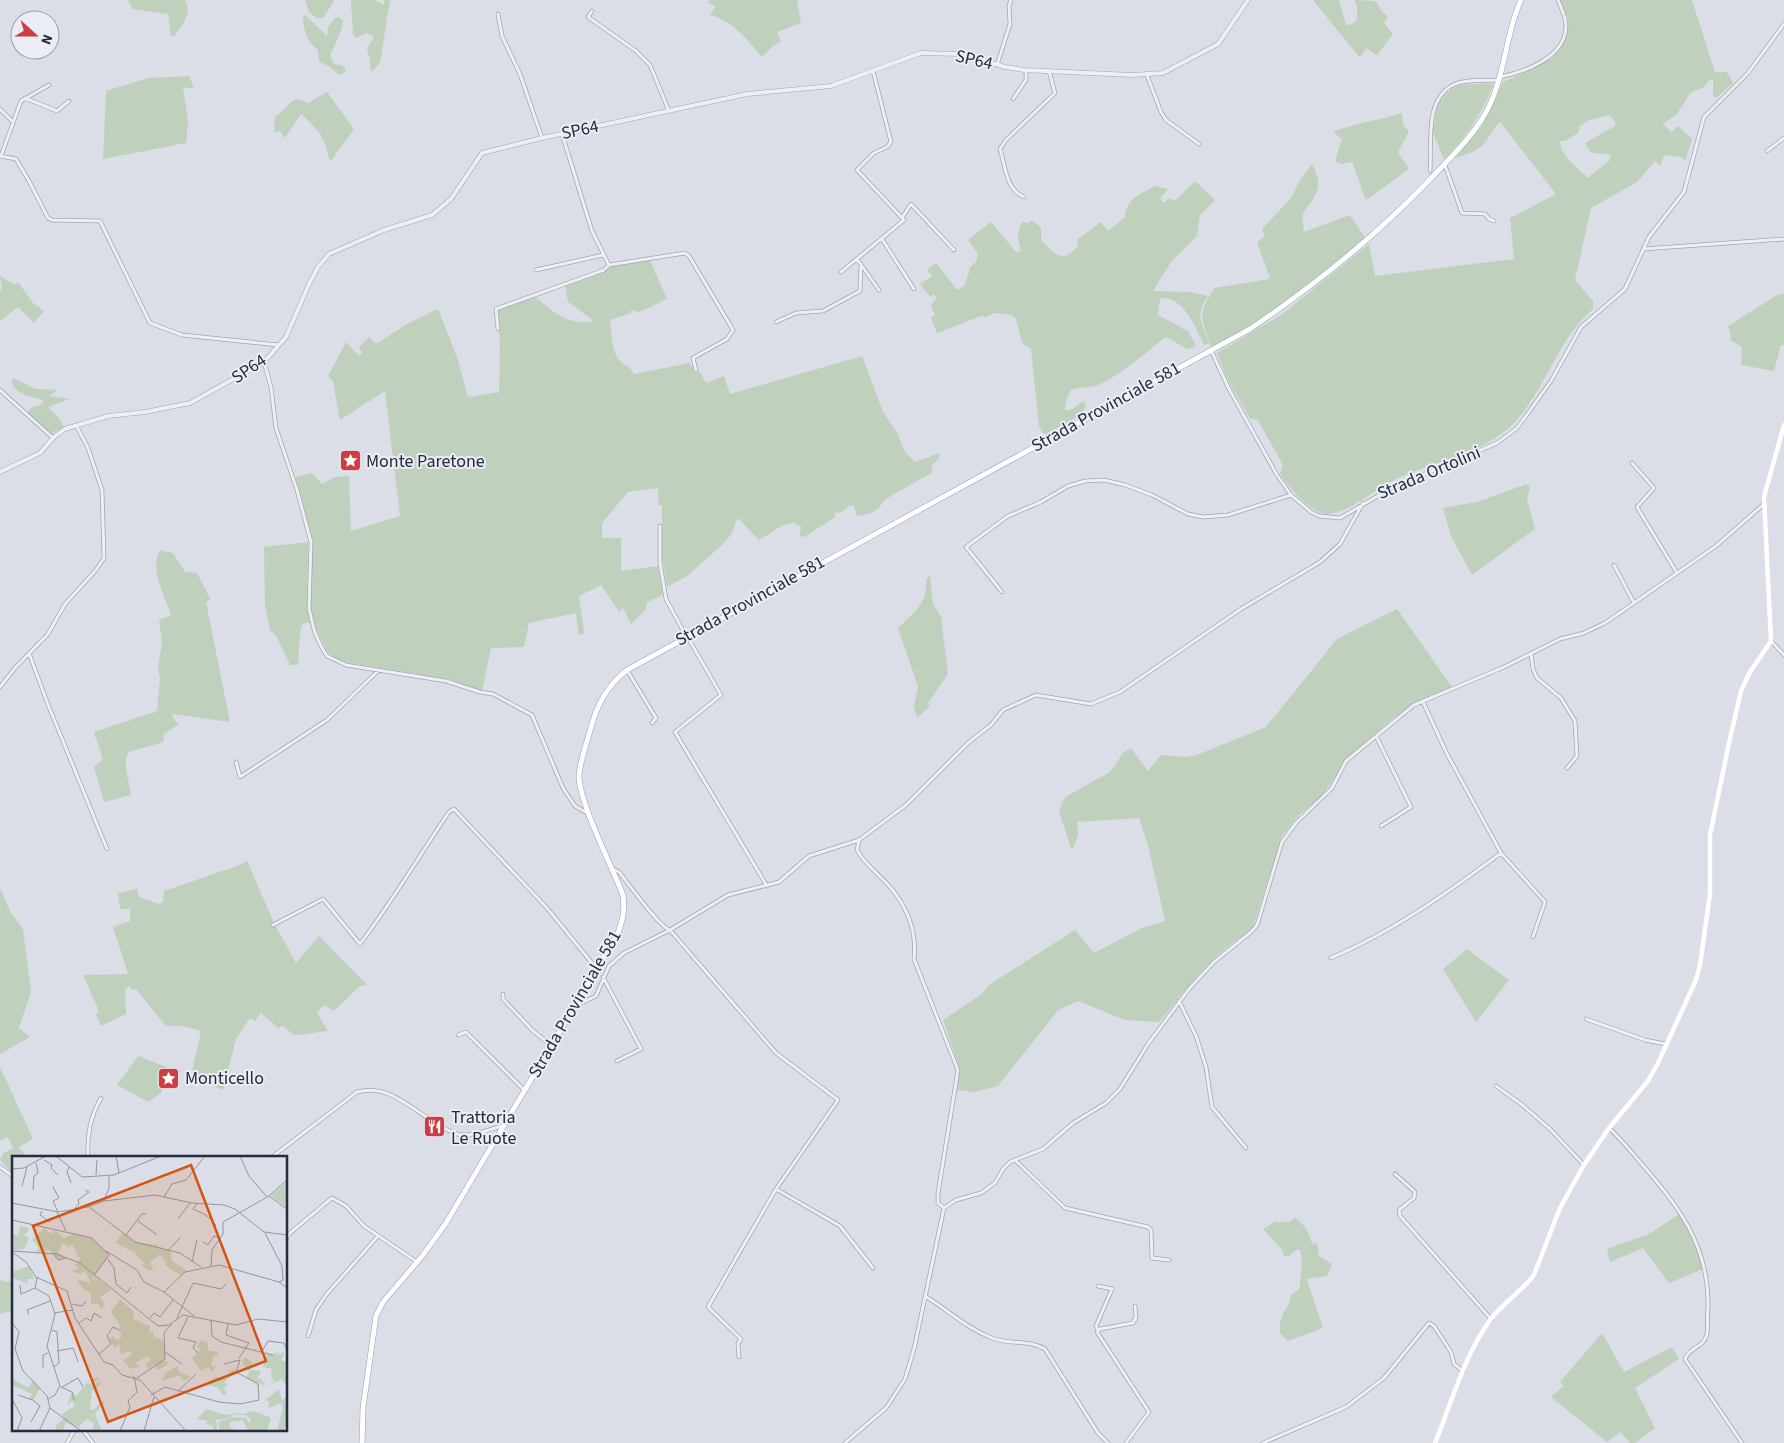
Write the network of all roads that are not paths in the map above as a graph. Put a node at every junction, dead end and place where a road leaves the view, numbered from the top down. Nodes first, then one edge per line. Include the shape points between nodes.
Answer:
1 (1011, 0) edge
2 (1248, 0) edge
3 (1521, 0) edge
4 (1558, 0) edge
5 (592, 11) dead end
6 (498, 14) dead end
7 (1784, 24) edge
8 (997, 64) junction
9 (1026, 70) junction
10 (873, 71) junction
11 (1049, 71) junction
12 (1147, 75) junction
13 (1500, 78) junction
14 (49, 85) dead end
15 (24, 98) junction
16 (1013, 99) dead end
17 (70, 101) dead end
18 (0, 109) edge
19 (668, 111) junction
20 (13, 122) junction
21 (562, 134) junction
22 (542, 138) junction
23 (1784, 138) edge
24 (1200, 144) dead end
25 (1767, 151) dead end
26 (1, 156) edge
27 (1444, 164) junction
28 (1430, 171) dead end
29 (1024, 197) dead end
30 (902, 218) junction
31 (1494, 221) dead end
32 (882, 239) junction
33 (1784, 239) edge
34 (1642, 249) junction
35 (954, 250) dead end
36 (603, 255) junction
37 (857, 259) junction
38 (861, 264) junction
39 (609, 266) junction
40 (536, 270) dead end
41 (841, 272) dead end
42 (914, 289) dead end
43 (879, 290) dead end
44 (776, 322) dead end
45 (498, 329) dead end
46 (280, 345) junction
47 (1211, 350) junction
48 (264, 362) junction
49 (696, 370) dead end
50 (0, 390) edge
51 (76, 425) junction
52 (1784, 425) edge
53 (53, 438) junction
54 (1632, 463) dead end
55 (0, 472) edge
56 (1291, 495) junction
57 (1364, 503) junction
58 (1764, 504) junction
59 (660, 526) dead end
60 (1614, 564) dead end
61 (1677, 573) junction
62 (1002, 592) dead end
63 (1634, 603) junction
64 (686, 636) junction
65 (1770, 641) junction
66 (29, 653) junction
67 (1531, 654) junction
68 (1784, 655) edge
69 (380, 670) junction
70 (626, 670) junction
71 (0, 687) edge
72 (1423, 702) junction
73 (652, 723) dead end
74 (1376, 736) junction
75 (236, 762) dead end
76 (1567, 768) dead end
77 (590, 814) junction
78 (1381, 826) dead end
79 (858, 840) junction
80 (107, 849) dead end
81 (1501, 853) junction
82 (613, 869) junction
83 (767, 886) junction
84 (273, 926) dead end
85 (670, 930) junction
86 (1533, 937) dead end
87 (1331, 958) dead end
88 (596, 968) junction
89 (603, 976) junction
90 (503, 994) dead end
91 (1179, 1001) junction
92 (574, 1006) junction
93 (1586, 1019) dead end
94 (458, 1035) dead end
95 (1666, 1044) junction
96 (551, 1045) junction
97 (616, 1061) dead end
98 (1496, 1086) dead end
99 (524, 1090) junction
100 (100, 1098) dead end
101 (502, 1126) junction
102 (1609, 1128) junction
103 (1246, 1148) dead end
104 (88, 1156) edge
105 (273, 1156) edge
106 (1015, 1160) junction
107 (1584, 1165) junction
108 (0, 1167) edge
109 (1395, 1174) dead end
110 (12, 1176) edge
111 (776, 1189) junction
112 (944, 1208) junction
113 (288, 1236) edge
114 (378, 1236) junction
115 (1169, 1260) dead end
116 (417, 1262) junction
117 (873, 1268) dead end
118 (1098, 1286) dead end
119 (925, 1296) junction
120 (1136, 1306) dead end
121 (1491, 1319) junction
122 (1098, 1330) junction
123 (308, 1336) dead end
124 (739, 1357) dead end
125 (1463, 1371) junction
126 (74, 1430) edge
127 (83, 1430) edge
128 (67, 1443) edge
129 (93, 1443) edge
130 (362, 1443) edge
131 (845, 1443) edge
132 (1108, 1443) edge
133 (1126, 1443) edge
134 (1263, 1443) edge
135 (1434, 1443) edge
136 (1742, 1443) edge

1 - 8 street via 1010,24
2 - 12 street, SP64 / SP64 via 1218,44 1166,72
3 - 13 main road, Strada Provinciale 581
4 - 13 street via 1566,27 1561,43 1544,61
5 - 19 street via 588,16 650,65
6 - 22 street via 502,36 520,74
7 - 34 street, Strada Ortolini via 1748,73 1704,117 1684,192
8 - 9 street, SP64 / SP64
8 - 10 street, SP64 / SP64 via 961,54 921,54
9 - 11 street, SP64 / SP64
9 - 16 street via 1026,80
10 - 19 street, SP64 / SP64 via 831,86 747,94
10 - 30 street via 891,142 874,152 857,170
11 - 12 street, SP64 / SP64
11 - 29 street via 1055,93 1000,149 1005,172 1016,192
12 - 24 street via 1166,120
13 - 27 main road, Strada Provinciale 581 via 1491,103 1477,125
13 - 28 street via 1453,85 1439,98 1432,117
14 - 15 street
15 - 17 street via 57,111
15 - 20 street
18 - 20 street
19 - 21 street, SP64 / SP64
20 - 26 street
21 - 22 street, SP64 / SP64
21 - 36 street via 592,231
22 - 46 street, SP64 / SP64 via 482,153 451,199 432,215 384,230 329,254 318,267
23 - 25 street
26 - 46 street via 16,159 48,218 100,221 150,323 182,335
27 - 31 street via 1462,213 1485,214
27 - 47 main road, Strada Provinciale 581 via 1410,201 1342,262 1272,314
30 - 32 street via 904,220
30 - 35 street via 911,204
32 - 37 street
32 - 42 street
33 - 34 street
34 - 57 street, Strada Ortolini via 1625,289 1581,327 1551,381 1512,432 1497,443
36 - 39 street
36 - 40 street
37 - 38 street
37 - 41 street
38 - 43 street
38 - 44 street via 860,291 823,311 796,313
39 - 45 street via 496,309
39 - 49 street via 683,252 688,254 733,330 728,339 693,358
46 - 48 street, SP64 / SP64
47 - 56 street, Strada Ortolini via 1229,389
47 - 64 main road, Strada Provinciale 581
48 - 51 street, SP64 / SP64 via 190,403 108,416
48 - 69 street via 276,428 310,542 309,609 315,633 327,656 336,661
50 - 53 street
51 - 53 street, SP64 / SP64
51 - 66 street via 88,448 102,490 104,558 66,604 48,634
52 - 58 main road
53 - 55 street, SP64 / SP64 via 40,453
54 - 61 street via 1654,488 1637,507
56 - 57 street, Strada Ortolini via 1310,512 1327,518 1340,518
56 - 62 street via 1228,515 1208,517 1188,514 1152,495 1112,482 1091,481 1071,485 1008,516 966,547
57 - 79 street via 1340,544 1320,562 1219,623 1120,692 1091,704 1036,695 1003,710 992,726 969,742 891,819
58 - 61 street via 1716,546
58 - 65 main road
59 - 64 street via 660,562 666,599
60 - 63 street
61 - 63 street
63 - 67 street via 1605,623 1560,639
64 - 70 main road, Strada Provinciale 581
64 - 83 street via 721,695 676,732
65 - 68 street
65 - 95 main road via 1741,691 1712,827 1710,894 1700,965
66 - 71 street
66 - 80 street
67 - 72 street
67 - 76 street via 1538,678 1561,698 1575,721 1577,756
69 - 75 street via 333,716 303,738 240,776
69 - 77 street via 446,681 493,694 532,714 563,788 575,806
70 - 73 street via 656,718
70 - 77 main road, Strada Provinciale 581 via 603,695 583,758 579,779
72 - 74 street via 1414,705
72 - 81 street via 1447,754
74 - 78 street via 1411,807
74 - 91 street via 1346,761 1332,788 1296,823 1282,842 1257,925 1214,962
77 - 82 main road, Strada Provinciale 581
79 - 83 street via 808,856 782,880
79 - 112 street via 857,850 863,860 891,888 910,918 916,942 914,959 958,1070 938,1193 938,1203
81 - 86 street via 1545,902
81 - 87 street via 1372,941
82 - 85 street
82 - 88 main road, Strada Provinciale 581 via 625,908 618,933
83 - 85 street via 728,895
84 - 88 street via 323,899 360,944 454,809 547,908
85 - 89 street via 618,958
85 - 111 street via 776,1053 838,1100
88 - 92 main road, Strada Provinciale 581
89 - 92 street via 596,996
89 - 97 street via 641,1049
90 - 96 street via 503,998 533,1031
91 - 103 street via 1206,1067 1212,1107
91 - 106 street via 1120,1089 1106,1103 1074,1122 1043,1149
92 - 96 main road, Strada Provinciale 581
93 - 95 street
94 - 99 street via 466,1032
95 - 102 main road via 1648,1081
96 - 99 main road, Strada Provinciale 581
98 - 107 street via 1550,1129
99 - 101 main road, Strada Provinciale 581
100 - 104 street via 90,1125
101 - 105 street via 458,1135 387,1093 365,1090 357,1092
101 - 116 main road, Strada Provinciale 581 via 446,1223
102 - 107 main road
102 - 136 street via 1659,1183 1680,1210 1694,1236 1707,1281 1707,1333 1702,1344 1685,1359
106 - 112 street via 1002,1169 995,1183 981,1193 956,1200
106 - 115 street via 1065,1208 1148,1227 1151,1230 1152,1258
107 - 121 main road via 1560,1208 1534,1275
108 - 110 street
109 - 121 street via 1415,1192 1414,1198 1399,1210 1400,1216
111 - 117 street via 840,1226
111 - 124 street via 708,1307 741,1339
112 - 119 street
113 - 114 street via 332,1198 346,1206
114 - 116 street
114 - 123 street via 326,1295 316,1310
116 - 130 main road, Strada Provinciale 581 via 383,1302 376,1316 362,1408
118 - 122 street via 1112,1290 1096,1326
119 - 131 street via 914,1349 898,1391 883,1412
119 - 132 street via 959,1321 999,1341 1034,1343 1045,1349 1098,1433
120 - 122 street via 1133,1323
121 - 125 main road
122 - 133 street via 1149,1412
125 - 134 street via 1454,1364 1451,1352 1429,1323 1384,1378 1346,1407
125 - 135 main road
126 - 128 street
127 - 129 street

